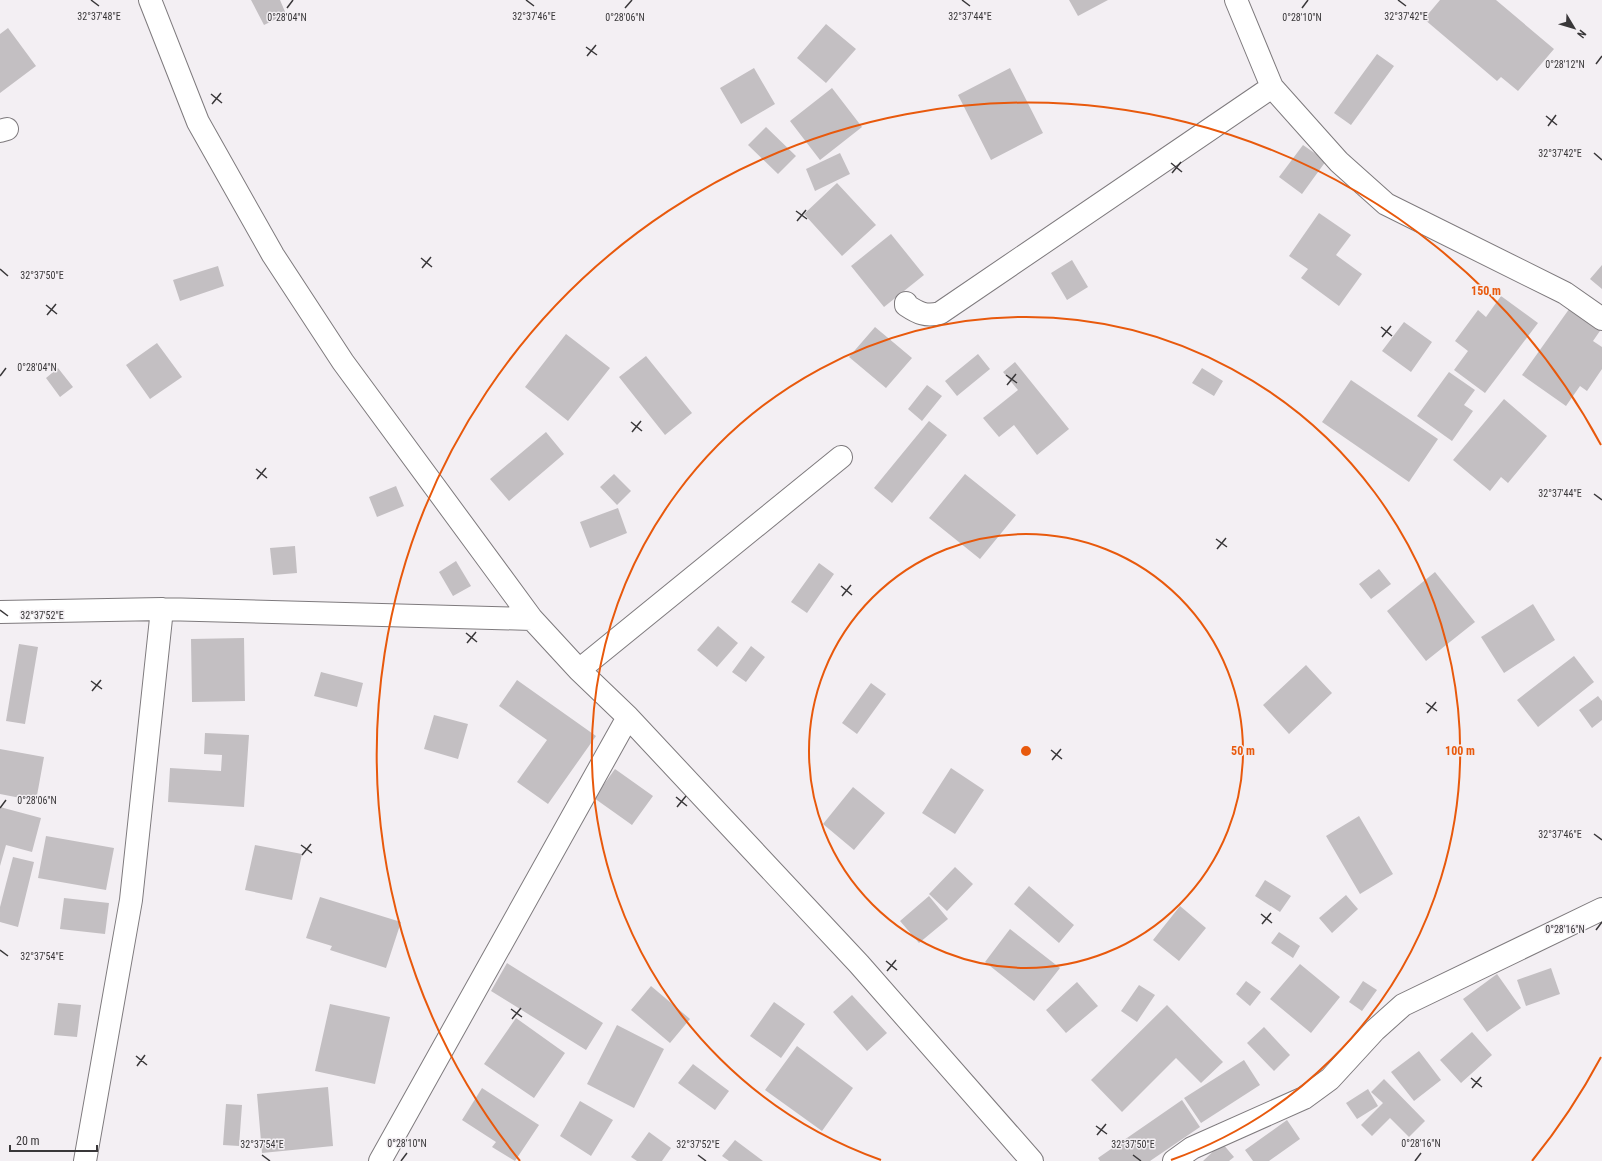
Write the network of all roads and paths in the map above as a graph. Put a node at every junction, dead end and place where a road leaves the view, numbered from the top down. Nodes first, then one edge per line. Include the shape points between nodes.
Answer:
1 (150, 0) edge
2 (1236, 0) edge
3 (1272, 87) junction
4 (906, 303) dead end
5 (1602, 319) edge
6 (841, 457) dead end
7 (162, 609) junction
8 (0, 612) edge
9 (532, 619) junction
10 (579, 670) junction
11 (628, 717) junction
12 (1602, 909) edge
13 (85, 1161) edge
14 (380, 1161) edge
15 (1032, 1161) edge
16 (1174, 1161) edge

1 - 9 street via 198,122 274,255 343,362
2 - 3 street
3 - 4 street via 940,313 918,313
3 - 5 street via 1339,162 1386,204 1565,292
6 - 10 street
7 - 8 street
7 - 9 street
7 - 13 street via 131,900
9 - 10 street
10 - 11 street
11 - 14 street
11 - 15 street via 859,964
12 - 16 street via 1403,1005 1375,1030 1330,1079 1304,1098 1192,1148

